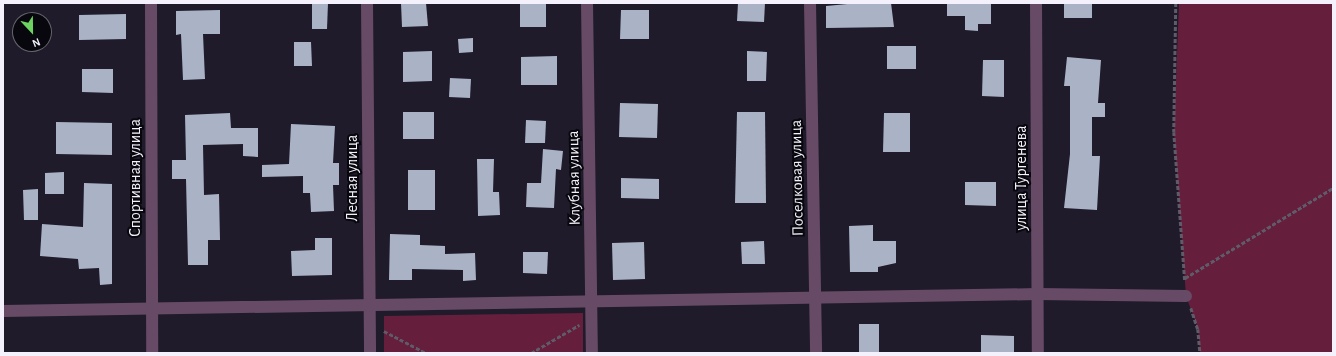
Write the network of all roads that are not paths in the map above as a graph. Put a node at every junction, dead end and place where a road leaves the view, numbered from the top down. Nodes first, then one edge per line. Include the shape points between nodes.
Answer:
1 (151, 3) edge
2 (367, 3) edge
3 (587, 3) edge
4 (810, 3) edge
5 (1036, 3) edge
6 (1038, 294) junction
7 (1186, 296) road end
8 (815, 298) junction
9 (591, 302) junction
10 (369, 305) junction
11 (152, 309) junction
12 (3, 311) edge
13 (152, 353) edge
14 (370, 353) edge
15 (592, 353) edge
16 (816, 353) edge
17 (1038, 353) edge

1 - 11 street, Спортивная улица
2 - 10 street, Лесная улица
3 - 9 street, Клубная улица
4 - 8 street, Поселковая улица
5 - 6 street, улица Тургенева
6 - 7 street
6 - 8 street
6 - 17 street, улица Тургенева
8 - 9 street
8 - 16 street, Поселковая улица
9 - 10 street
9 - 15 street, Клубная улица
10 - 11 street
10 - 14 street, Лесная улица
11 - 12 street
11 - 13 street, Спортивная улица

